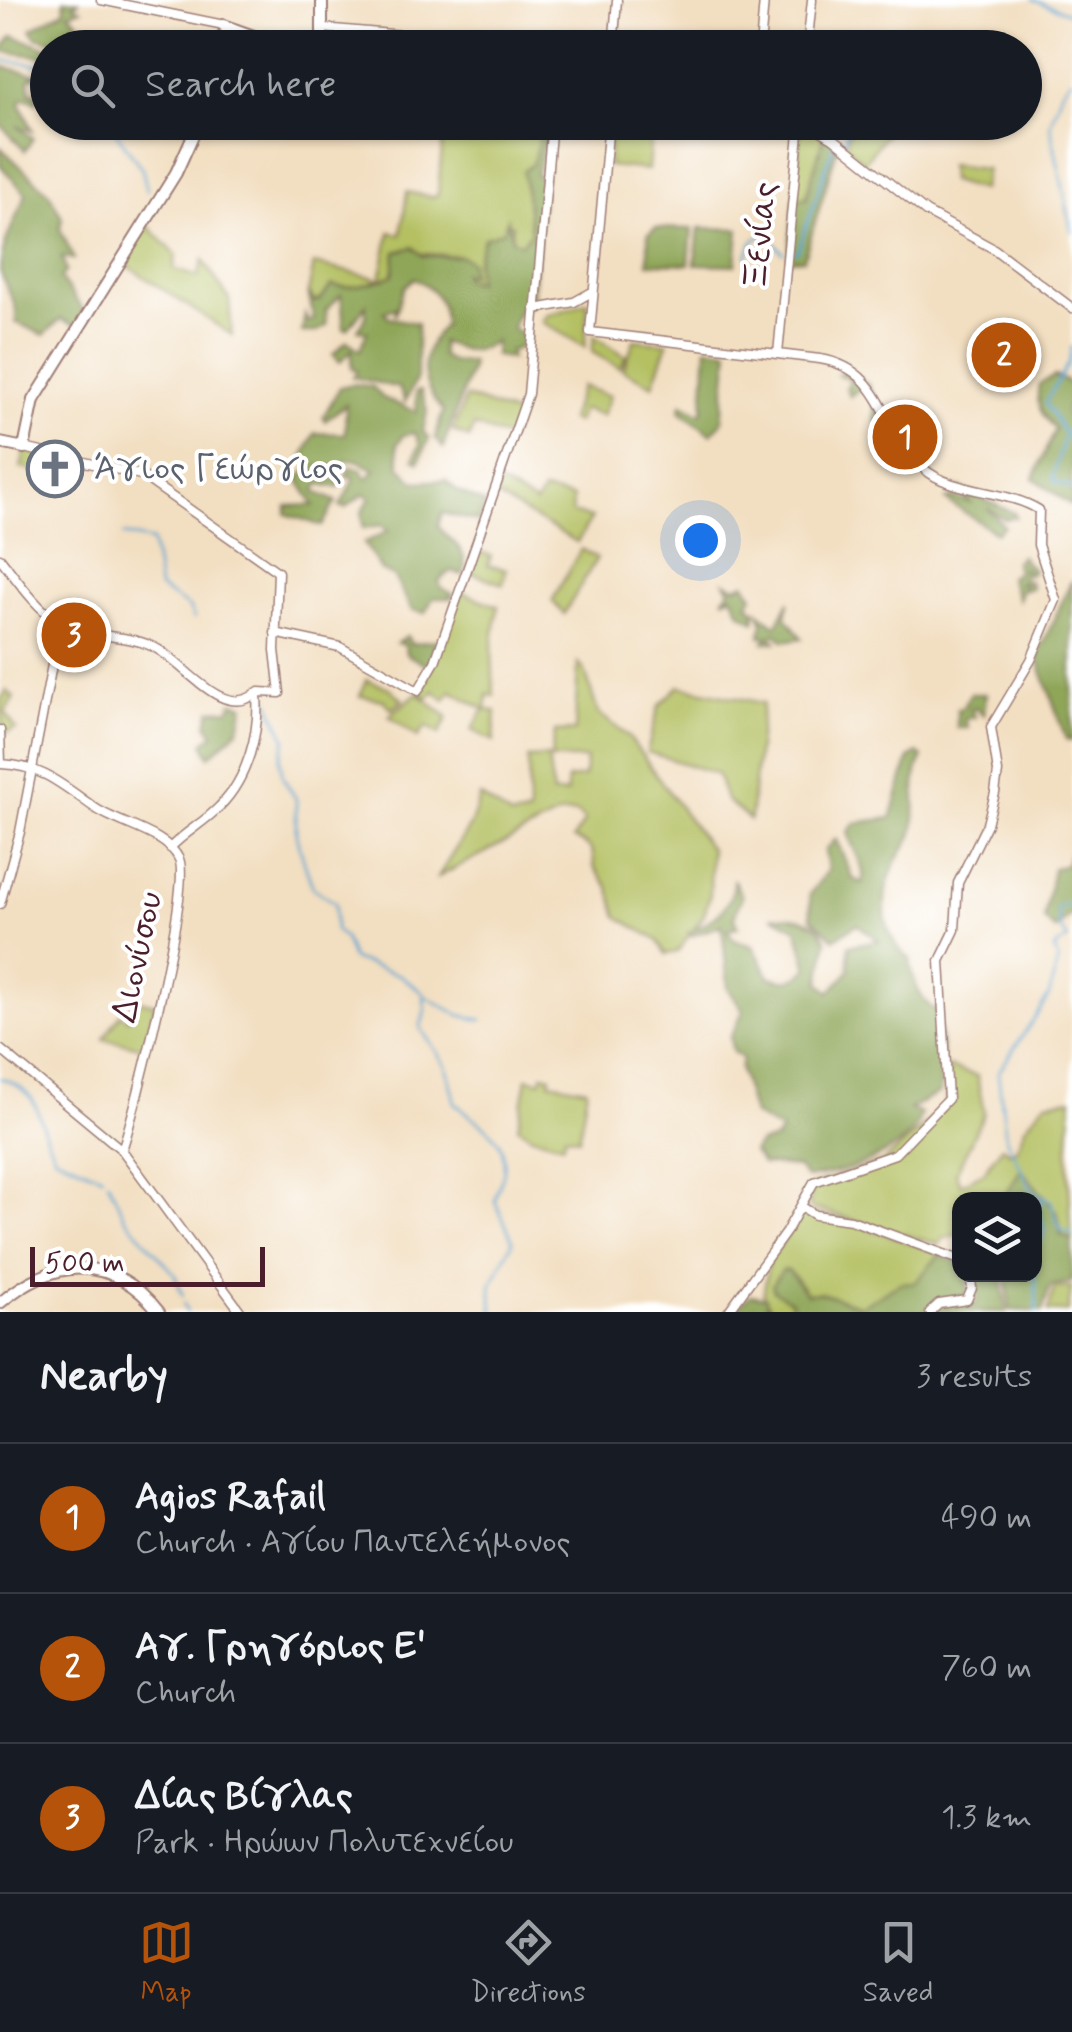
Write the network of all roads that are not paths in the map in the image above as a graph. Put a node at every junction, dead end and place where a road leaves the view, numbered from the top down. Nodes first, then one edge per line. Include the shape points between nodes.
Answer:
1 (101, 0) edge
2 (322, 0) edge
3 (618, 0) edge
4 (764, 0) edge
5 (812, 0) edge
6 (226, 29) joint
7 (229, 30) edge
8 (320, 30) edge
9 (615, 30) edge
10 (762, 30) edge
11 (809, 30) edge
12 (190, 140) edge
13 (550, 140) edge
14 (605, 140) edge
15 (801, 140) edge
16 (836, 140) edge
17 (592, 290) junction
18 (1072, 308) edge
19 (536, 309) junction
20 (778, 354) junction
21 (0, 442) edge
22 (24, 448) junction
23 (0, 558) edge
24 (58, 622) junction
25 (275, 633) junction
26 (257, 694) junction
27 (0, 730) edge
28 (1, 764) edge
29 (31, 767) junction
30 (180, 837) junction
31 (170, 848) junction
32 (182, 867) junction
33 (0, 904) edge
34 (0, 1049) edge
35 (122, 1150) junction
36 (802, 1206) junction
37 (952, 1257) edge
38 (971, 1282) edge
39 (0, 1303) edge
40 (240, 1310) edge
41 (159, 1312) edge
42 (728, 1312) edge
43 (930, 1312) edge

1 - 6 street via 197,17
2 - 8 main road
3 - 9 street
4 - 10 street
5 - 11 street
6 - 7 main road
12 - 22 main road via 34,400
13 - 19 street
14 - 17 street
15 - 20 street, Ξενίας
16 - 18 street via 926,212 994,249
17 - 19 street via 574,302
17 - 20 street via 590,332
19 - 25 street via 528,394 435,662 418,692 340,647
20 - 36 street via 836,362 867,381 907,450 930,474 1038,509 1042,567 1056,597 1036,651 991,727 994,793 987,824 958,883 955,930 940,961 948,1099 898,1153 818,1180
21 - 22 main road
22 - 25 street via 141,475 278,572
23 - 24 street
24 - 26 street via 154,647 234,702
24 - 29 street
25 - 26 street via 280,692
26 - 30 street via 258,720 242,775 220,806
27 - 28 street
28 - 29 street, Διονύσου
29 - 31 street, Διονύσου
29 - 33 street
30 - 31 street
30 - 32 street
31 - 32 street, Διονύσου
32 - 35 street, Διονύσου via 180,908
34 - 35 street
35 - 40 street
36 - 37 street
36 - 42 street
38 - 43 street via 967,1300
39 - 41 main road via 29,1281 92,1267 136,1288

